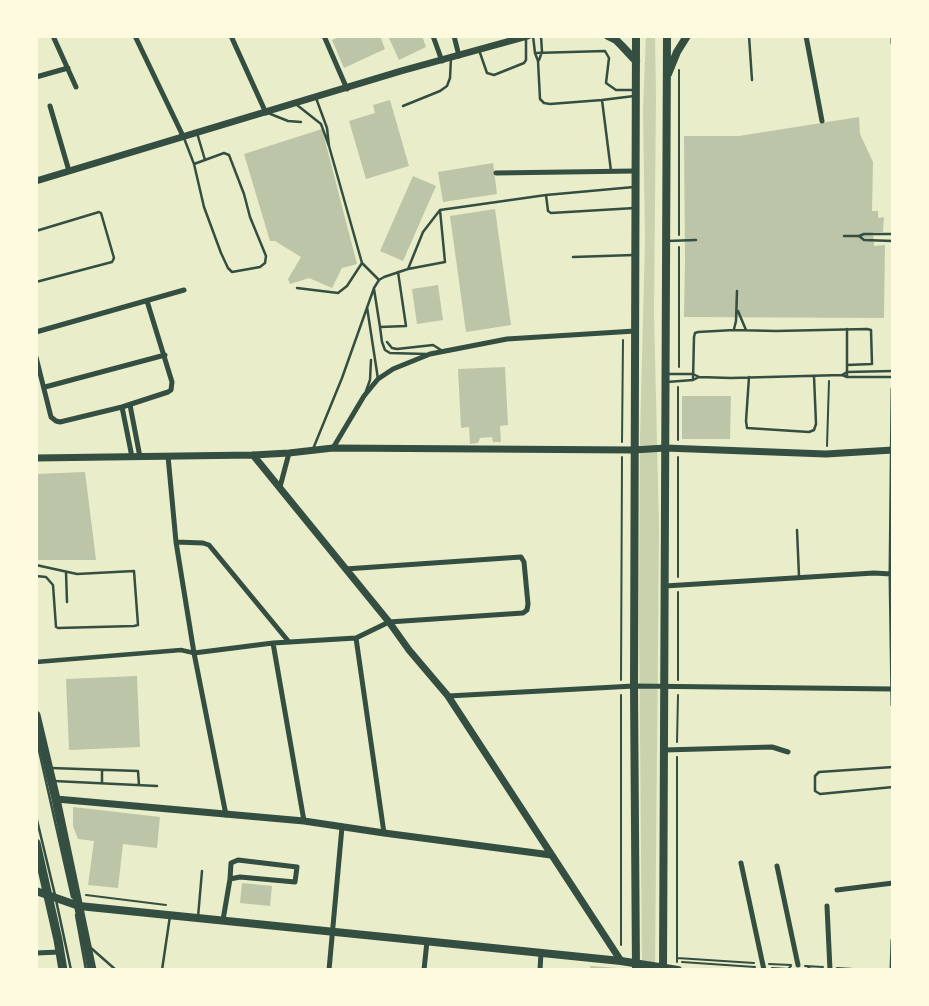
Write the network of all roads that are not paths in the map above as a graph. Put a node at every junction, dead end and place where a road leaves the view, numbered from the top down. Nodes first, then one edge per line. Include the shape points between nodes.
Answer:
1 (53, 36) edge
2 (135, 36) edge
3 (231, 36) edge
4 (324, 36) edge
5 (433, 36) edge
6 (454, 36) edge
7 (527, 36) edge
8 (533, 36) edge
9 (541, 36) edge
10 (608, 36) edge
11 (636, 36) edge
12 (667, 36) edge
13 (688, 36) edge
14 (749, 36) edge
15 (806, 36) edge
16 (893, 36) edge
17 (893, 43) edge
18 (480, 50) junction
19 (542, 52) junction
20 (535, 53) junction
21 (459, 56) junction
22 (451, 58) junction
23 (442, 61) junction
24 (538, 61) junction
25 (636, 61) junction
26 (68, 68) junction
27 (36, 77) edge
28 (667, 78) junction
29 (752, 80) dead end
30 (76, 88) dead end
31 (347, 89) junction
32 (636, 93) junction
33 (316, 98) junction
34 (602, 100) junction
35 (296, 104) junction
36 (50, 106) dead end
37 (402, 106) dead end
38 (266, 113) junction
39 (822, 121) dead end
40 (301, 122) dead end
41 (197, 132) junction
42 (184, 136) junction
43 (329, 146) junction
44 (205, 160) junction
45 (194, 164) junction
46 (69, 171) junction
47 (611, 171) junction
48 (635, 171) junction
49 (496, 173) dead end
50 (36, 180) edge
51 (635, 187) junction
52 (546, 195) junction
53 (635, 208) junction
54 (440, 210) junction
55 (36, 230) edge
56 (893, 234) edge
57 (844, 236) dead end
58 (859, 236) junction
59 (666, 240) junction
60 (696, 240) dead end
61 (893, 241) edge
62 (635, 255) junction
63 (573, 257) dead end
64 (362, 263) junction
65 (408, 269) junction
66 (398, 272) junction
67 (379, 280) junction
68 (36, 282) edge
69 (297, 288) dead end
70 (374, 288) junction
71 (184, 290) dead end
72 (737, 291) dead end
73 (147, 301) junction
74 (367, 306) junction
75 (737, 310) junction
76 (380, 327) junction
77 (847, 329) junction
78 (734, 330) junction
79 (746, 330) junction
80 (635, 331) junction
81 (36, 332) edge
82 (388, 342) dead end
83 (443, 351) junction
84 (430, 354) junction
85 (165, 355) junction
86 (36, 357) edge
87 (370, 360) dead end
88 (847, 364) junction
89 (893, 371) edge
90 (847, 372) junction
91 (693, 374) junction
92 (842, 375) junction
93 (814, 376) junction
94 (699, 377) junction
95 (847, 377) junction
96 (665, 378) junction
97 (749, 378) junction
98 (893, 378) edge
99 (378, 379) junction
100 (693, 380) junction
101 (45, 387) junction
102 (893, 389) edge
103 (364, 396) junction
104 (130, 405) junction
105 (122, 407) junction
106 (127, 432) junction
107 (135, 432) junction
108 (333, 448) junction
109 (665, 448) junction
110 (312, 450) junction
111 (634, 450) junction
112 (892, 450) edge
113 (289, 453) junction
114 (253, 455) junction
115 (168, 456) junction
116 (136, 457) junction
117 (36, 458) edge
118 (280, 487) junction
119 (892, 506) edge
120 (797, 530) dead end
121 (176, 542) junction
122 (36, 565) edge
123 (345, 569) junction
124 (66, 572) junction
125 (892, 574) edge
126 (36, 576) edge
127 (800, 578) junction
128 (665, 586) junction
129 (892, 599) edge
130 (67, 602) dead end
131 (389, 622) junction
132 (892, 622) edge
133 (356, 638) junction
134 (289, 642) junction
135 (272, 643) junction
136 (194, 653) junction
137 (36, 662) edge
138 (634, 686) junction
139 (664, 686) junction
140 (892, 689) edge
141 (448, 696) junction
142 (893, 705) edge
143 (36, 715) edge
144 (36, 737) edge
145 (664, 750) junction
146 (788, 752) dead end
147 (893, 767) edge
148 (49, 768) junction
149 (102, 770) junction
150 (52, 781) junction
151 (102, 783) junction
152 (139, 785) junction
153 (157, 786) dead end
154 (893, 787) edge
155 (56, 798) junction
156 (226, 815) junction
157 (36, 816) edge
158 (304, 821) junction
159 (342, 827) junction
160 (384, 833) junction
161 (36, 843) edge
162 (551, 855) junction
163 (741, 862) dead end
164 (777, 866) dead end
165 (202, 871) dead end
166 (230, 879) junction
167 (893, 883) edge
168 (837, 890) dead end
169 (36, 891) edge
170 (52, 896) junction
171 (76, 905) junction
172 (827, 906) dead end
173 (171, 915) junction
174 (198, 918) junction
175 (223, 920) junction
176 (332, 931) junction
177 (893, 940) edge
178 (427, 941) junction
179 (87, 944) junction
180 (60, 952) junction
181 (36, 953) edge
182 (541, 953) junction
183 (621, 961) junction
184 (798, 966) dead end
185 (636, 967) edge
186 (677, 967) edge
187 (763, 967) edge
188 (663, 969) edge
189 (830, 969) edge
190 (63, 970) edge
191 (71, 970) edge
192 (86, 970) edge
193 (92, 970) edge
194 (116, 970) edge
195 (162, 970) edge
196 (328, 970) edge
197 (424, 970) edge
198 (540, 970) edge
199 (892, 970) edge

1 - 26 street
2 - 42 street
3 - 38 street
4 - 31 street
5 - 23 street
6 - 21 street
7 - 18 street
7 - 18 lane via 524,63 494,75 488,73
8 - 20 lane
9 - 19 lane
10 - 25 main road
11 - 25 main road
12 - 28 main road
13 - 28 main road via 677,52
14 - 29 lane
15 - 39 street
16 - 17 street
18 - 21 street
19 - 20 lane
19 - 24 lane
19 - 32 lane via 605,51 609,58 606,83 616,90
20 - 24 lane
21 - 22 street
22 - 23 street
22 - 37 lane via 447,86
23 - 31 street
24 - 34 lane via 540,99 544,103
25 - 32 main road
26 - 27 street
26 - 30 street
28 - 59 main road
31 - 33 street
32 - 34 lane
32 - 48 main road
33 - 35 street
33 - 43 lane via 327,128
34 - 47 lane
35 - 38 street
35 - 43 lane via 321,124
36 - 46 street
38 - 40 lane
38 - 41 street
41 - 42 street
41 - 44 lane
42 - 45 lane
42 - 46 street
43 - 64 lane
44 - 45 lane
44 - 45 lane via 229,154 266,256 265,264 260,267 232,272 228,268 204,207
46 - 50 street
47 - 48 street
47 - 49 street
48 - 51 main road
51 - 52 lane
51 - 53 main road
52 - 53 lane via 551,213
52 - 54 lane
53 - 62 main road
54 - 65 lane via 422,232
54 - 65 lane via 445,262
55 - 68 lane via 99,212 114,258 112,262
56 - 58 lane
57 - 58 lane
58 - 61 lane via 864,240
59 - 60 lane
59 - 96 main road
62 - 63 lane
62 - 80 main road
64 - 67 lane
64 - 69 lane via 347,286 338,293
65 - 66 lane
66 - 67 lane
66 - 76 lane via 406,326
67 - 70 lane
70 - 74 lane
70 - 76 lane
71 - 73 street
72 - 75 lane
73 - 81 street
73 - 85 street
74 - 99 lane
74 - 110 lane
75 - 78 lane
75 - 79 lane
76 - 84 lane via 385,350 390,353
77 - 79 lane
77 - 88 lane
77 - 88 lane via 871,330 872,359 872,364 868,365
78 - 79 lane
78 - 91 lane via 694,333
80 - 83 street via 507,339
80 - 111 main road
82 - 83 lane via 397,349 433,345
83 - 84 street
84 - 99 street via 393,369
85 - 101 street
85 - 104 street via 171,390
86 - 101 street
87 - 103 lane via 370,380
88 - 90 lane
89 - 90 lane
90 - 92 lane
90 - 95 lane
91 - 94 lane
91 - 96 lane
91 - 100 lane
92 - 93 lane
92 - 95 lane
93 - 97 lane
93 - 97 lane via 816,424 809,432 747,428
94 - 97 lane
94 - 100 lane
95 - 98 lane
96 - 100 lane via 678,382
96 - 109 main road
99 - 103 street
101 - 105 street via 51,417 56,421
102 - 112 street
103 - 108 street
104 - 105 street
104 - 107 street
105 - 106 street
106 - 107 street
106 - 116 street
107 - 116 street
108 - 110 street
108 - 111 street
109 - 111 street
109 - 112 street via 826,454
109 - 128 main road
110 - 113 street
111 - 138 main road
112 - 119 street
113 - 114 street
113 - 118 street
114 - 115 street
114 - 118 street
115 - 116 street
115 - 121 street
116 - 117 street
118 - 123 street
119 - 125 street
120 - 127 lane
121 - 134 street via 209,545
121 - 136 street
122 - 124 lane
123 - 131 street
123 - 131 street via 516,556 524,562 528,604 523,613
124 - 126 lane via 134,571 138,625 58,628 53,584 46,577
124 - 130 lane
125 - 127 street
125 - 129 street
127 - 128 street
128 - 139 main road
129 - 132 street
131 - 133 street
131 - 141 street
132 - 140 street
133 - 134 street
133 - 160 street
134 - 135 street
135 - 136 street
135 - 158 street
136 - 137 street via 181,650
136 - 156 street
138 - 139 street
138 - 141 street
138 - 185 main road
139 - 140 street
139 - 145 main road
140 - 142 street
141 - 162 street
143 - 148 main road
144 - 171 lane
145 - 146 street via 772,747
145 - 188 main road
147 - 154 lane via 819,772 815,776 816,791 820,794
148 - 149 lane
148 - 150 main road
149 - 151 lane
149 - 152 lane via 138,771
150 - 151 lane
150 - 155 main road
151 - 152 lane
152 - 153 lane
155 - 156 street
155 - 171 main road
156 - 158 street
157 - 170 lane
158 - 159 street
159 - 160 street
159 - 176 street
160 - 162 street
161 - 170 main road
162 - 183 street
163 - 187 street
164 - 184 street
165 - 174 lane
166 - 166 street via 295,882 297,867 238,860 230,863
166 - 175 street
167 - 168 street
169 - 170 main road
170 - 171 main road
170 - 180 main road
170 - 191 lane
171 - 173 main road
171 - 179 main road
171 - 192 lane
172 - 189 street
173 - 174 main road
173 - 195 lane
174 - 175 main road
175 - 176 main road
176 - 178 main road
176 - 196 street
177 - 199 street
178 - 182 main road
178 - 197 street
179 - 193 main road
179 - 194 lane
180 - 181 street
180 - 190 main road
182 - 183 main road
182 - 198 street
183 - 185 main road
185 - 188 main road
186 - 188 main road

